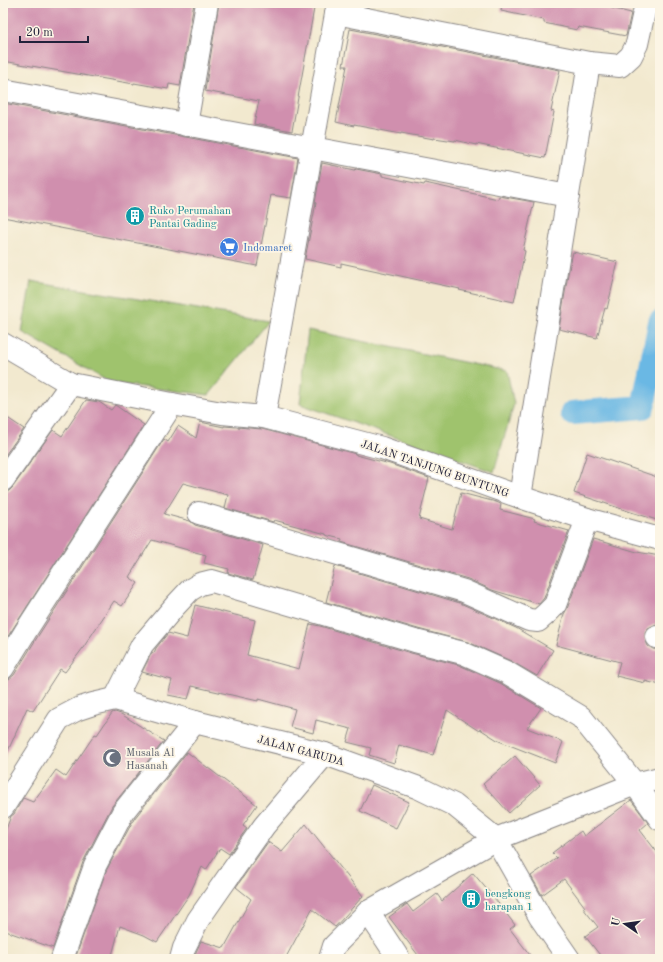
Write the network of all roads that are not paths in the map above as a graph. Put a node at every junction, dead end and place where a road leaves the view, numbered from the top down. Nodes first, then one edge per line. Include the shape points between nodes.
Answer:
1 (207, 3) edge
2 (646, 3) edge
3 (337, 8) edge
4 (589, 63) junction
5 (3, 90) edge
6 (186, 125) junction
7 (312, 148) junction
8 (568, 196) junction
9 (3, 344) edge
10 (71, 384) junction
11 (172, 404) junction
12 (264, 417) junction
13 (3, 480) edge
14 (520, 497) junction
15 (200, 513) dead end
16 (587, 519) junction
17 (660, 539) edge
18 (3, 668) edge
19 (116, 699) junction
20 (195, 722) junction
21 (326, 754) junction
22 (660, 778) edge
23 (635, 784) junction
24 (3, 807) edge
25 (660, 819) edge
26 (496, 839) junction
27 (368, 912) junction
28 (62, 959) edge
29 (181, 959) edge
30 (330, 959) edge
31 (400, 959) edge
32 (568, 959) edge

1 - 6 street
2 - 4 street via 637,44 631,56 620,66
3 - 4 street
3 - 7 street
4 - 8 street
5 - 6 street
6 - 7 street
7 - 8 street
7 - 12 street
8 - 14 street
9 - 10 street, JALAN TANJUNG BUNTUNG
10 - 11 street, JALAN TANJUNG BUNTUNG
10 - 13 street
11 - 12 street, JALAN TANJUNG BUNTUNG
11 - 18 street
12 - 14 street, JALAN TANJUNG BUNTUNG via 382,448
14 - 16 street, JALAN TANJUNG BUNTUNG
15 - 16 street via 464,591 529,620 538,621 555,605
16 - 17 street, JALAN TANJUNG BUNTUNG
19 - 20 street, JALAN GARUDA
19 - 23 street via 142,645 190,590 212,581 463,653 506,672 581,717
19 - 24 street, JALAN GARUDA via 78,709 59,719
20 - 21 street, JALAN GARUDA
20 - 28 street via 124,812 95,866
21 - 26 street, JALAN GARUDA via 419,788 454,805
21 - 29 street via 264,826 198,920
22 - 23 street
23 - 25 street
23 - 26 street
26 - 27 street
26 - 32 street, JALAN GARUDA via 540,917
27 - 30 street via 334,946
27 - 31 street

